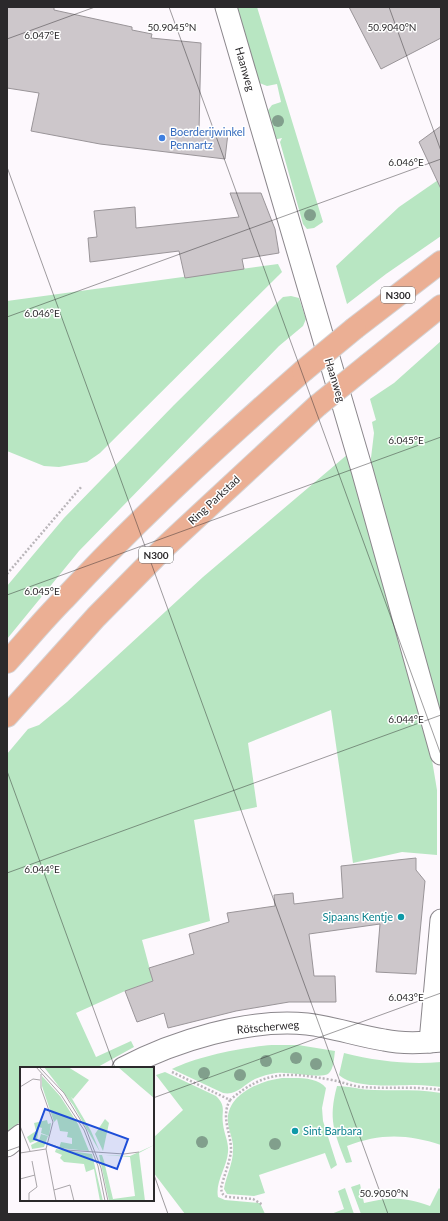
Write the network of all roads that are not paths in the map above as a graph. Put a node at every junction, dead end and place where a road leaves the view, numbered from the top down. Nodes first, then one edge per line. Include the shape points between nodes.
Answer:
1 (226, 7) edge
2 (441, 262) edge
3 (441, 306) edge
4 (7, 662) edge
5 (7, 716) edge
6 (441, 754) edge
7 (441, 920) edge
8 (436, 1042) edge
9 (125, 1067) edge
10 (20, 1136) edge
11 (7, 1146) edge

1 - 6 street, Haanweg via 362,470
2 - 4 highway, N300, bridge via 355,328 201,463 64,599
3 - 5 highway, Ring Parkstad / N300, bridge via 317,406 166,546 96,617
7 - 8 street
8 - 9 street, Rötscherweg via 385,1041 305,1024 251,1026 192,1040
10 - 11 street

